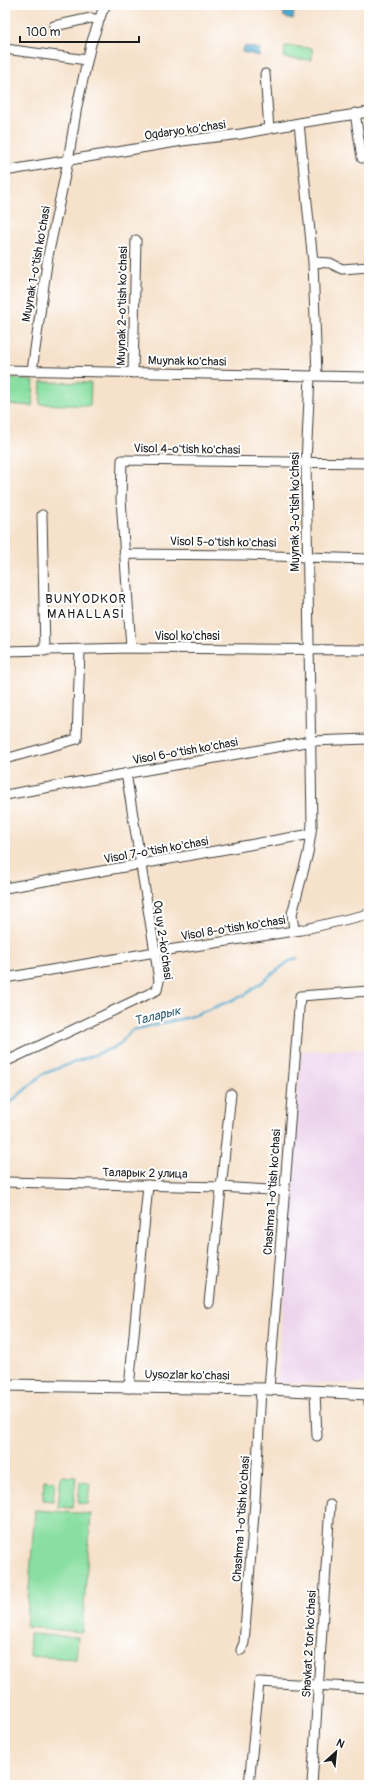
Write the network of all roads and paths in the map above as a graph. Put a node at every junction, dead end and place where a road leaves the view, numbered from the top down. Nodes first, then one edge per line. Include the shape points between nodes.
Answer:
1 (106, 5) edge
2 (99, 20) junction
3 (54, 26) dead end
4 (5, 49) edge
5 (87, 60) junction
6 (264, 74) dead end
7 (369, 112) edge
8 (355, 113) junction
9 (299, 123) junction
10 (269, 129) junction
11 (362, 158) dead end
12 (68, 160) junction
13 (5, 171) edge
14 (136, 240) dead end
15 (313, 262) junction
16 (369, 267) edge
17 (5, 370) edge
18 (32, 371) junction
19 (133, 372) junction
20 (313, 376) junction
21 (369, 376) edge
22 (306, 463) junction
23 (369, 463) edge
24 (42, 515) dead end
25 (124, 554) junction
26 (306, 557) junction
27 (369, 559) edge
28 (131, 648) junction
29 (309, 649) junction
30 (80, 650) junction
31 (369, 650) edge
32 (5, 651) edge
33 (45, 651) junction
34 (369, 739) edge
35 (311, 741) junction
36 (5, 759) edge
37 (126, 773) junction
38 (5, 795) edge
39 (311, 834) junction
40 (140, 864) junction
41 (5, 888) edge
42 (369, 914) edge
43 (294, 930) junction
44 (155, 952) junction
45 (5, 978) edge
46 (369, 991) edge
47 (5, 1062) edge
48 (231, 1094) dead end
49 (5, 1182) edge
50 (148, 1185) junction
51 (220, 1187) junction
52 (285, 1191) junction
53 (209, 1303) dead end
54 (5, 1385) edge
55 (129, 1388) junction
56 (265, 1389) junction
57 (315, 1392) junction
58 (369, 1394) edge
59 (369, 1403) edge
60 (317, 1436) dead end
61 (330, 1505) dead end
62 (241, 1650) dead end
63 (319, 1685) junction
64 (369, 1688) edge
65 (249, 1785) edge
66 (312, 1785) edge

1 - 2 street, Muynak 1-o'tish ko'chasi
2 - 3 street via 91,18
2 - 5 street, Muynak 1-o'tish ko'chasi
4 - 5 street
5 - 12 street, Muynak 1-o'tish ko'chasi
6 - 10 street
7 - 8 street, Oqdaryo ko'chasi
8 - 9 street, Oqdaryo ko'chasi
8 - 11 street
9 - 10 street, Oqdaryo ko'chasi
9 - 15 street, Muynak 3-o'tish ko'chasi
10 - 12 street, Oqdaryo ko'chasi
12 - 13 street, Oqdaryo ko'chasi
12 - 18 street, Muynak 1-o'tish ko'chasi via 48,256
14 - 19 street, Muynak 2-o'tish ko'chasi
15 - 16 street via 330,263 342,269
15 - 20 street, Muynak 3-o'tish ko'chasi
17 - 18 street, Muynak ko'chasi
18 - 19 street, Muynak ko'chasi
19 - 20 street, Muynak ko'chasi
20 - 21 street, Muynak ko'chasi
20 - 22 street, Muynak 3-o'tish ko'chasi
22 - 23 street, Visol 4-o'tish ko'chasi
22 - 25 street, Visol 4-o'tish ko'chasi via 122,460
22 - 26 street, Muynak 3-o'tish ko'chasi
24 - 33 street
25 - 26 street, Visol 5-o'tish ko'chasi
25 - 28 street, Visol 4-o'tish ko'chasi
26 - 27 street, Visol 5-o'tish ko'chasi
26 - 29 street, Muynak 3-o'tish ko'chasi
28 - 29 street, Visol ko'chasi
28 - 30 street, Visol ko'chasi
29 - 31 street, Visol ko'chasi
29 - 35 street, Muynak 3-o'tish ko'chasi
30 - 33 street, Visol ko'chasi
30 - 36 street via 77,739
32 - 33 street, Visol ko'chasi
34 - 35 street, Visol 6-o'tish ko'chasi
35 - 37 street, Visol 6-o'tish ko'chasi
35 - 39 street, Muynak 3-o'tish ko'chasi
37 - 38 street, Visol 6-o'tish ko'chasi
37 - 40 street, Oq uy 2-ko'chasi
39 - 40 street, Visol 7-o'tish ko'chasi
39 - 43 street, Muynak 3-o'tish ko'chasi via 292,914
40 - 41 street, Visol 7-o'tish ko'chasi
40 - 44 street, Oq uy 2-ko'chasi
42 - 43 street, Visol 8-o'tish ko'chasi
43 - 44 street, Visol 8-o'tish ko'chasi
44 - 45 street, Visol 8-o'tish ko'chasi
44 - 47 street, Oq uy 2-ko'chasi via 159,981 157,990
46 - 52 street, Chashma 1-o'tish ko'chasi via 300,996
48 - 51 street
49 - 50 street, Таларык 2 улица
50 - 51 street, Таларык 2 улица
50 - 55 street
51 - 52 street, Таларык 2 улица
51 - 53 street
52 - 56 street, Chashma 1-o'tish ko'chasi
54 - 55 main road, Uysozlar ko'chasi
55 - 56 main road, Uysozlar ko'chasi
56 - 57 main road, Uysozlar ko'chasi
56 - 62 street, Chashma 1-o'tish ko'chasi via 244,1642
57 - 58 main road, Uysozlar ko'chasi
57 - 60 street
58 - 59 street
61 - 63 street, Shavkat 2 tor ko'chasi
63 - 64 street
63 - 65 street via 260,1682
63 - 66 street, Shavkat 2 tor ko'chasi

